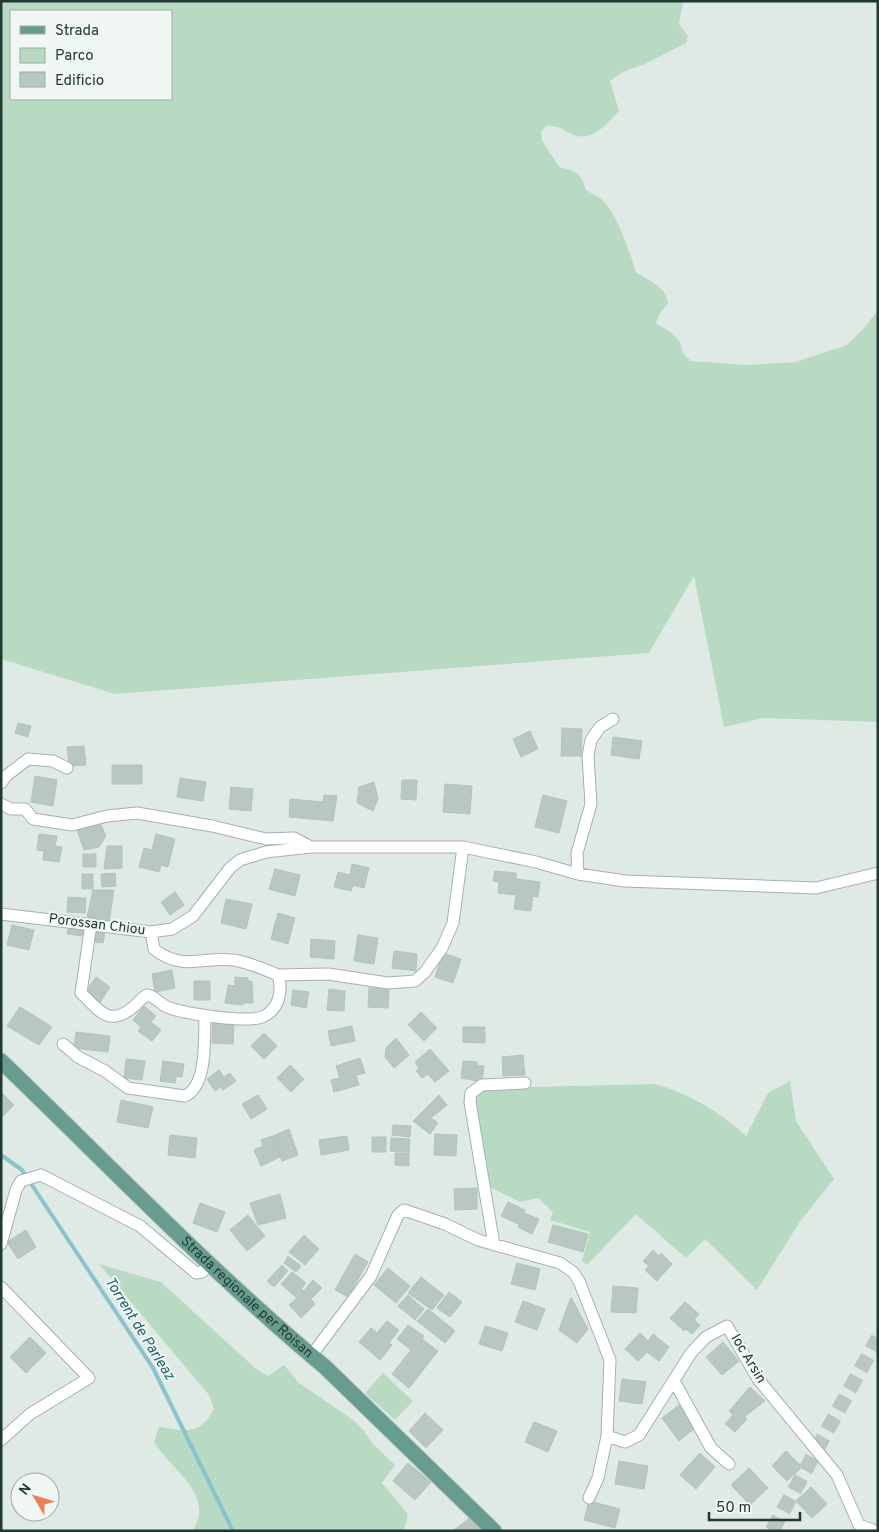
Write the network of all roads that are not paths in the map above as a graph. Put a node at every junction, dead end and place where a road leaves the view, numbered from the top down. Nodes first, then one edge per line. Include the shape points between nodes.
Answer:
1 (613, 719) dead end
2 (67, 768) dead end
3 (1, 784) edge
4 (1, 804) edge
5 (312, 847) junction
6 (469, 848) junction
7 (878, 872) edge
8 (578, 874) junction
9 (1, 914) edge
10 (91, 924) junction
11 (151, 932) junction
12 (278, 975) junction
13 (205, 1016) junction
14 (63, 1044) dead end
15 (1, 1062) edge
16 (524, 1083) dead end
17 (1, 1244) edge
18 (494, 1245) junction
19 (210, 1263) junction
20 (1, 1287) edge
21 (311, 1356) junction
22 (674, 1380) junction
23 (607, 1436) junction
24 (1, 1440) edge
25 (729, 1464) dead end
26 (589, 1498) dead end
27 (494, 1531) edge
28 (875, 1531) edge

1 - 8 street via 600,727 591,740 588,756 591,804 578,846
2 - 3 street via 53,760 28,759
4 - 5 street, Porossan Chiou via 10,809 26,809 33,819 72,825 137,813 266,839 294,838
5 - 6 street, Porossan Chiou
5 - 11 street, Porossan Chiou via 266,852 240,860 230,868 193,916 172,929
6 - 8 street, Porossan Chiou
6 - 12 street via 453,923 442,948 415,981 388,983 328,974
7 - 8 street, Porossan Chiou via 816,888 625,882
9 - 10 street, Porossan Chiou
10 - 11 street, Porossan Chiou
10 - 13 street via 81,994 101,1014 114,1018 124,1015 147,995 169,1008
11 - 12 street via 154,949 170,958 195,963 233,960
12 - 13 street via 281,992 274,1009 261,1017
13 - 14 street via 202,1069 194,1089 185,1096 128,1088
15 - 19 main road, Strada regionale per Roisan
16 - 18 street via 482,1085 471,1093
17 - 19 street via 16,1190 21,1182 35,1176 48,1178 140,1226 196,1273 202,1272
18 - 21 street via 404,1210 398,1215 372,1276
18 - 23 street via 560,1263 573,1272 610,1360
19 - 21 main road, Strada regionale per Roisan
20 - 24 street via 88,1378 30,1414
21 - 27 main road, Strada regionale per Roisan
22 - 23 street, loc Arsin via 639,1435 625,1442
22 - 25 street via 711,1448
22 - 28 street, loc Arsin via 706,1338 728,1326 758,1379 837,1475 859,1526
23 - 26 street via 598,1478

